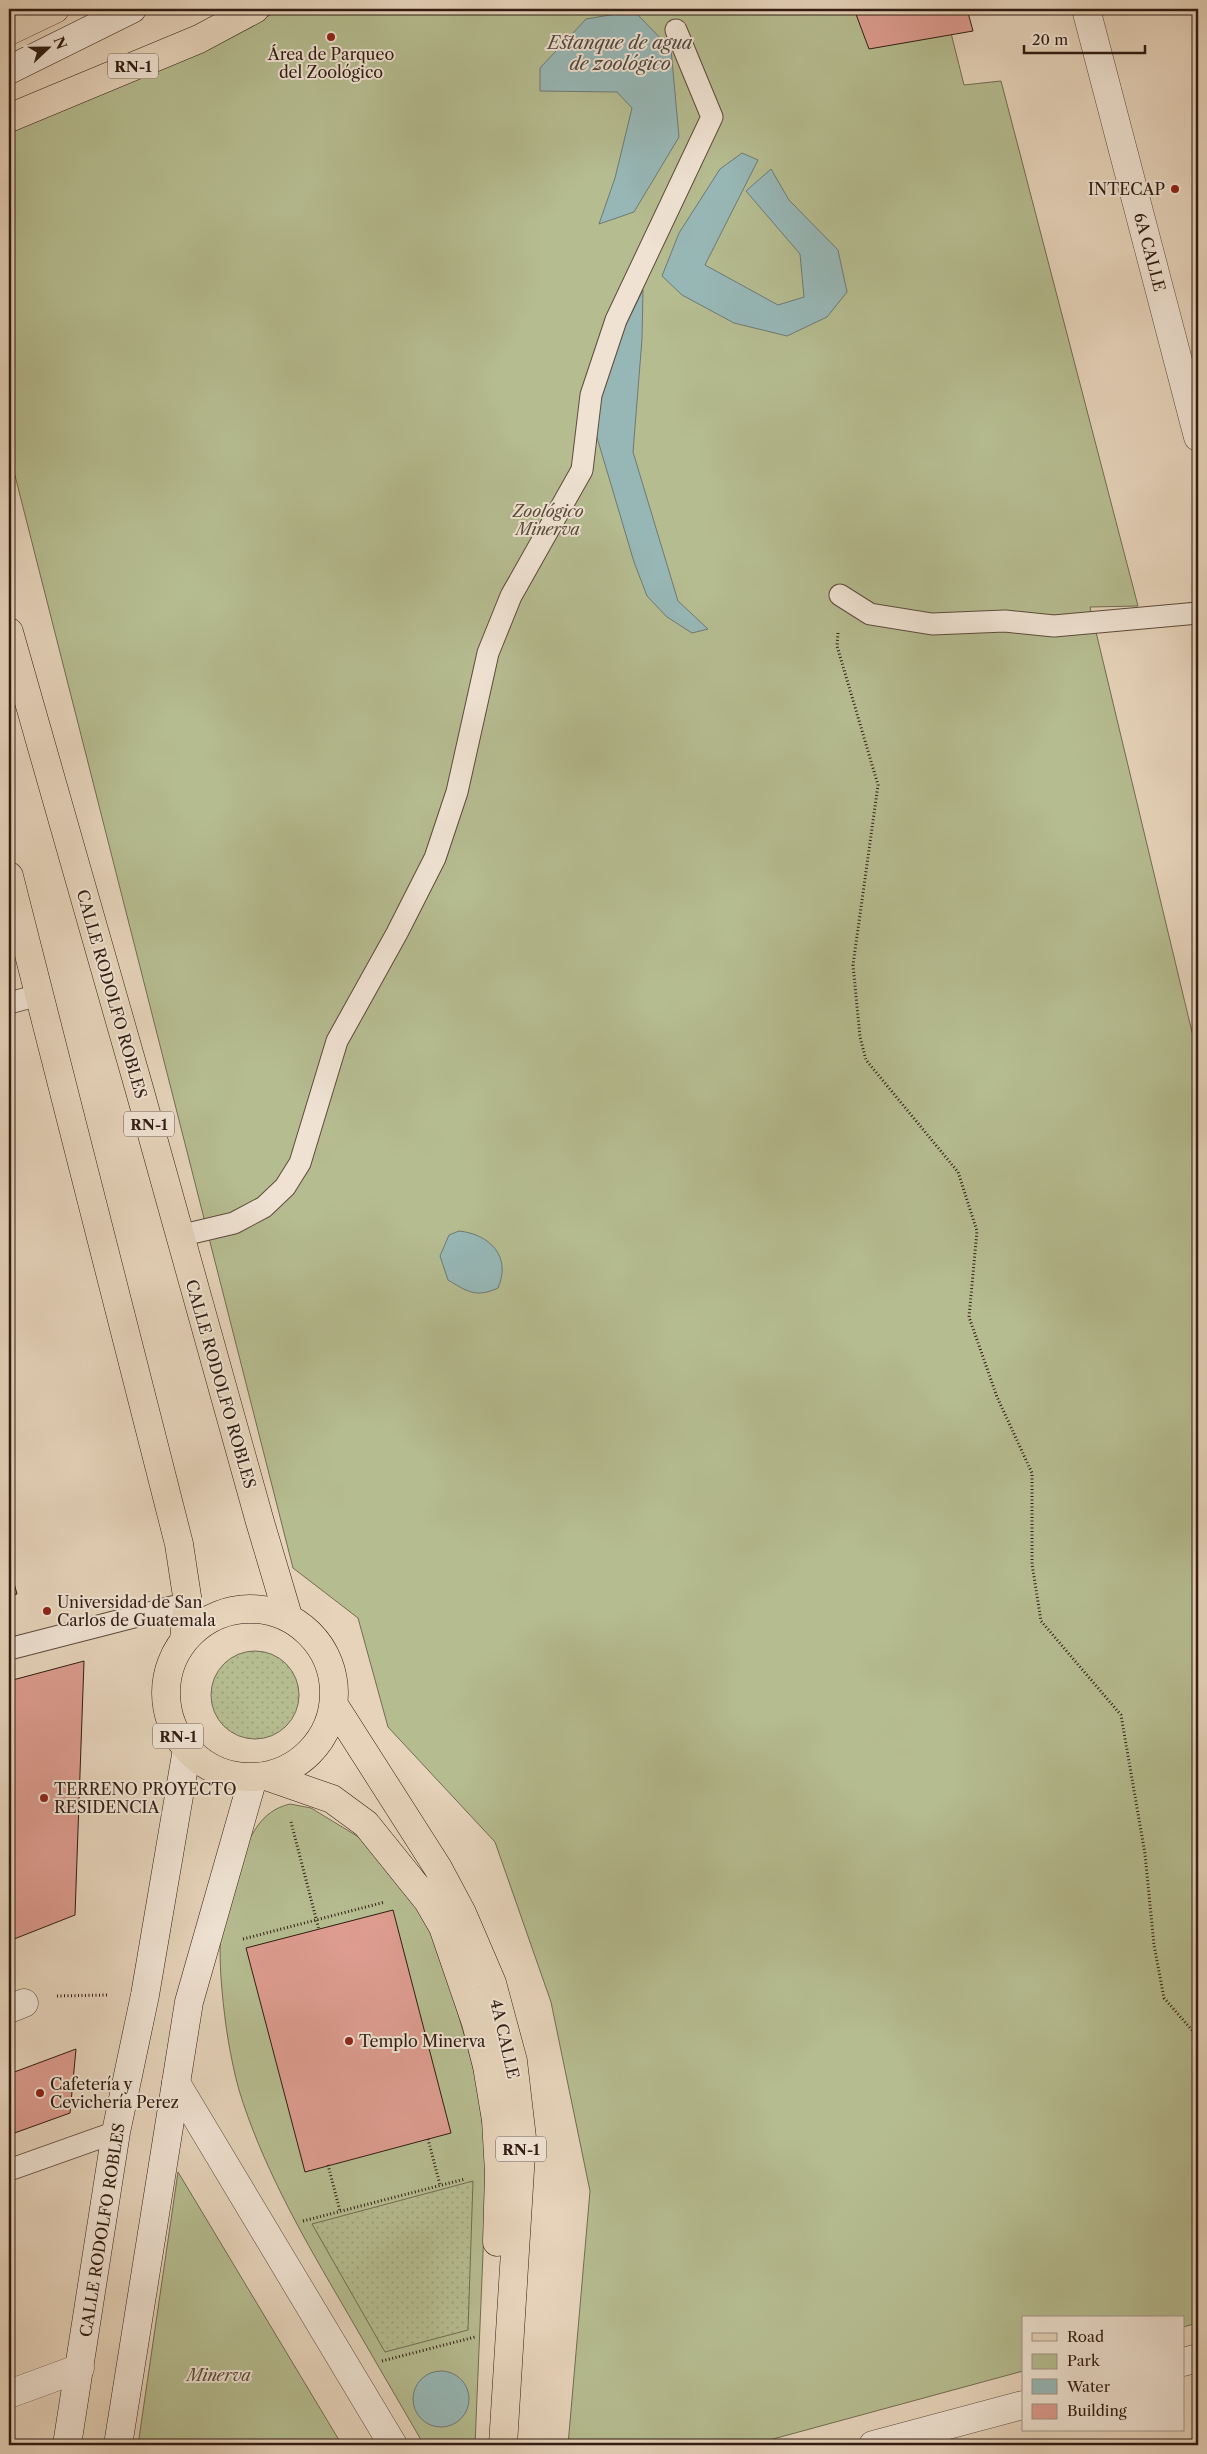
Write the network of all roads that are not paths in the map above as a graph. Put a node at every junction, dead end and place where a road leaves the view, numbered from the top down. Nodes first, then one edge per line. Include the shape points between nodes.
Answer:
1 (55, 9) edge
2 (132, 9) edge
3 (255, 9) edge
4 (1086, 9) edge
5 (676, 30) dead end
6 (9, 31) edge
7 (9, 70) edge
8 (9, 118) edge
9 (1198, 437) edge
10 (840, 595) road end
11 (1198, 613) edge
12 (9, 632) edge
13 (9, 876) edge
14 (39, 995) junction
15 (9, 1003) edge
16 (179, 1236) junction
17 (188, 1602) junction
18 (288, 1616) junction
19 (184, 1639) junction
20 (9, 1649) edge
21 (334, 1705) junction
22 (187, 1749) junction
23 (259, 1777) junction
24 (176, 2082) junction
25 (116, 2132) junction
26 (9, 2170) edge
27 (1198, 2358) edge
28 (1184, 2362) edge
29 (80, 2368) junction
30 (9, 2394) edge
31 (1022, 2405) edge
32 (67, 2445) edge
33 (118, 2445) edge
34 (393, 2445) edge
35 (484, 2445) edge
36 (503, 2445) edge
37 (873, 2445) edge

1 - 6 main road
2 - 7 main road
3 - 8 main road, RN-1 via 200,39
4 - 9 main road, 6A CALLE
5 - 16 lane via 712,117 616,320 591,395 582,470 511,596 488,653 457,792 435,858 398,933 336,1041 300,1163 285,1187 264,1207 234,1223
10 - 11 lane via 870,614 932,624 1005,621 1054,626
12 - 16 main road, CALLE RODOLFO ROBLES / RN-1
13 - 14 main road, RN-1
14 - 15 lane
14 - 17 main road, RN-1 via 179,1544
16 - 18 main road, CALLE RODOLFO ROBLES / RN-1
17 - 19 main road, RN-1
17 - 20 lane
18 - 19 main road, RN-1 via 260,1608 232,1609 205,1620
18 - 21 main road, RN-1 via 310,1632 326,1653 334,1679
19 - 22 main road, RN-1 via 172,1659 165,1682 166,1707 174,1729
21 - 23 main road, RN-1 via 325,1734 306,1757 281,1772
21 - 36 main road, 4A CALLE / RN-1 via 438,1868 462,1913 492,1983 514,2061 522,2138
22 - 23 main road, RN-1 via 206,1765 228,1775
22 - 25 main road, CALLE RODOLFO ROBLES via 145,1995
23 - 24 main road via 190,2002
23 - 35 main road, 4A CALLE / RN-1 via 332,1799 366,1824 423,1894 443,1927 476,2023 496,2120 499,2173
24 - 33 main road
24 - 34 main road
25 - 26 lane
25 - 29 main road, CALLE RODOLFO ROBLES
27 - 28 main road
29 - 30 main road
29 - 32 main road, CALLE RODOLFO ROBLES
31 - 37 main road

